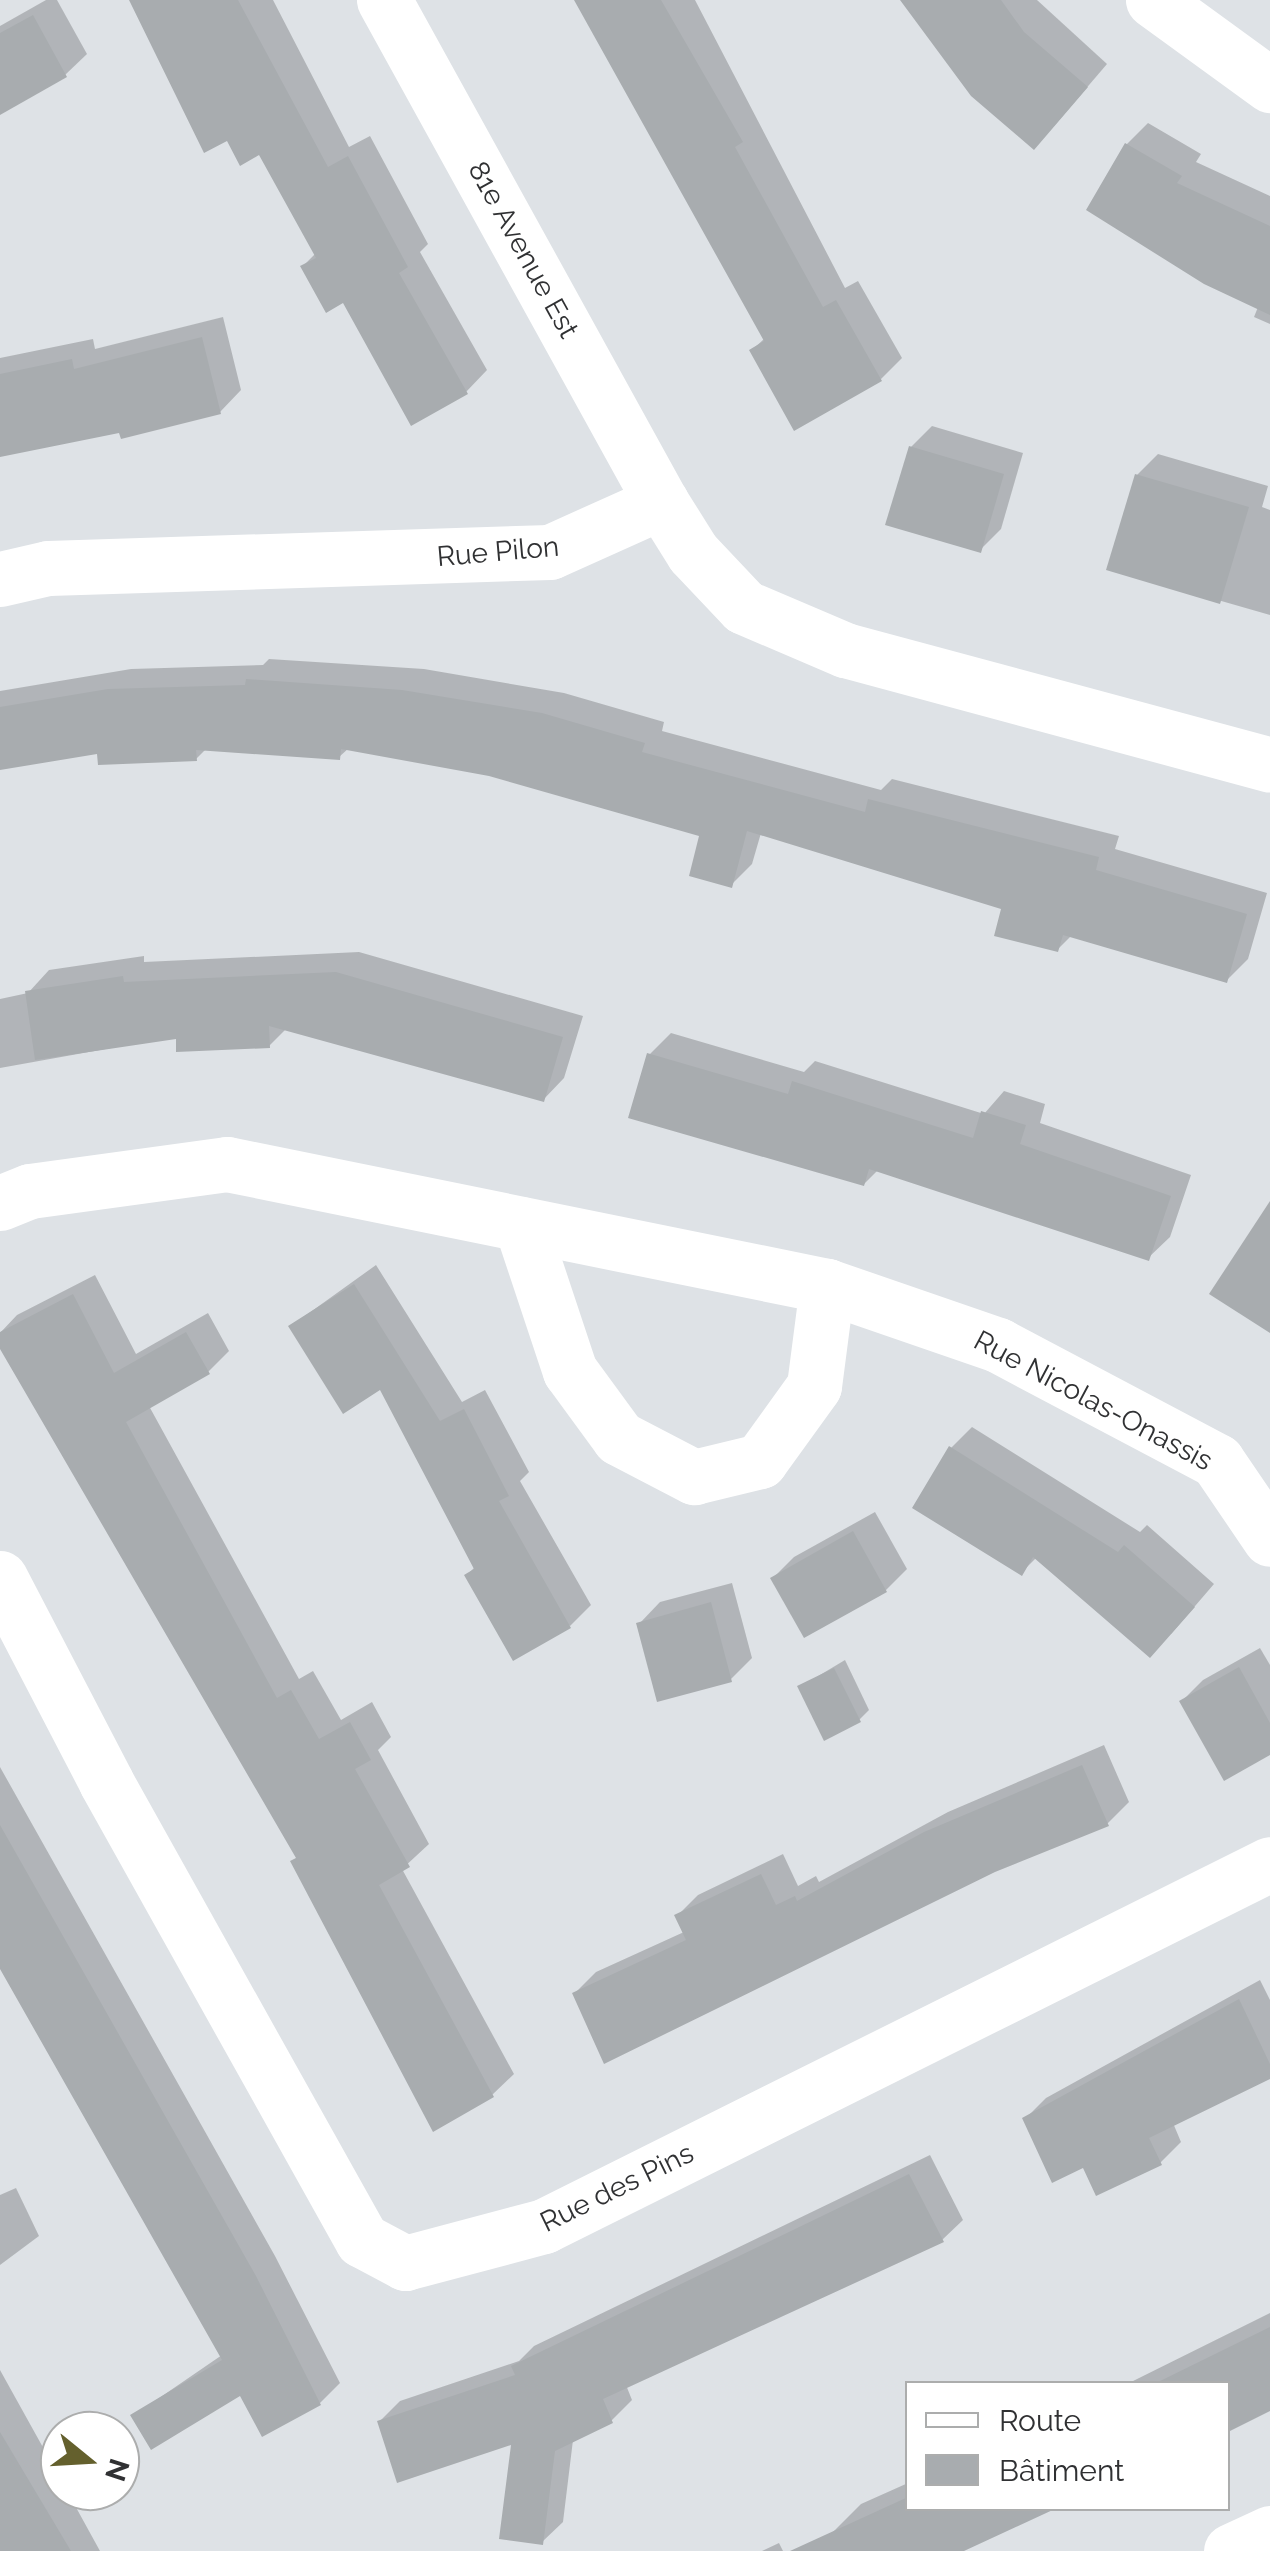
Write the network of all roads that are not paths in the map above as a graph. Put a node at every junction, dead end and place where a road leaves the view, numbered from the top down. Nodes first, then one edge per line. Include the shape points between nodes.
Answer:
1 (384, 0) edge
2 (1154, 0) edge
3 (1270, 86) edge
4 (660, 502) junction
5 (0, 579) edge
6 (1270, 764) edge
7 (0, 1203) edge
8 (521, 1224) junction
9 (827, 1286) junction
10 (1270, 1538) edge
11 (0, 1578) edge
12 (1270, 1864) edge
13 (1270, 2533) edge
14 (1230, 2551) edge

1 - 4 street, 81e Avenue Est
2 - 3 street
4 - 5 street, Rue Pilon via 550,552 48,568
4 - 6 street via 710,574 765,621 845,650
7 - 8 street, Rue Nicolas-Onassis via 30,1191 227,1164
8 - 9 street, Rue Nicolas-Onassis
8 - 9 street via 570,1370 619,1438 694,1477 760,1460 814,1386
9 - 10 street, Rue Nicolas-Onassis via 998,1345 1217,1462
11 - 12 street, Rue des Pins via 362,2240 405,2263 544,2226
13 - 14 street

